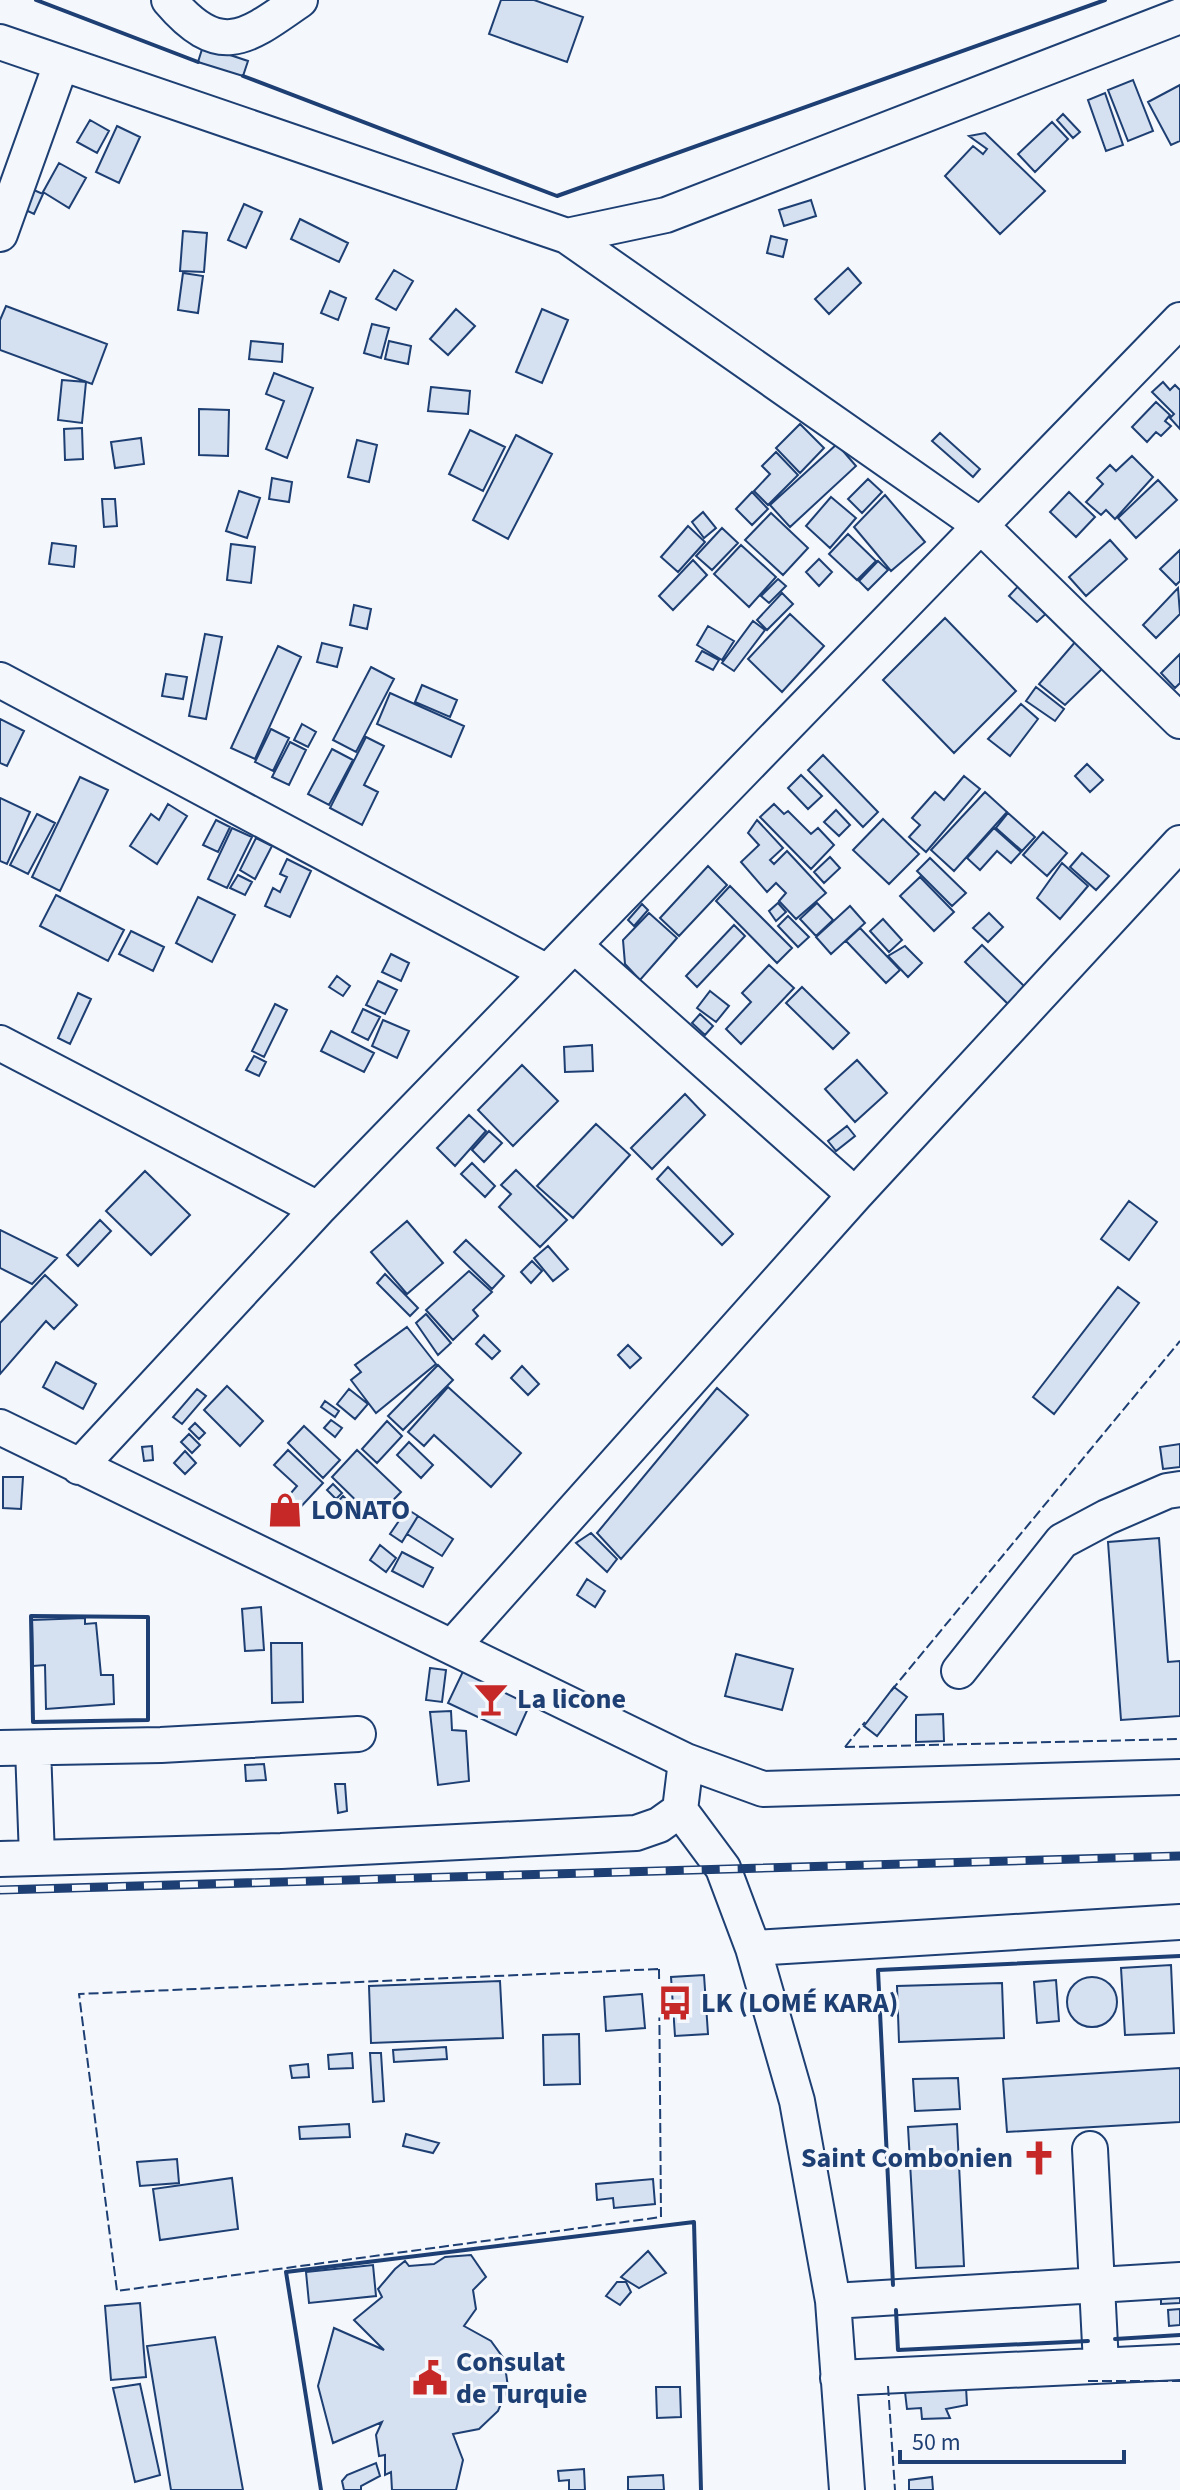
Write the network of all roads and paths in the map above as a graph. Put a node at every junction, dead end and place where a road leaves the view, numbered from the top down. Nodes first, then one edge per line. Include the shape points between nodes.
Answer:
1 (169, 0) edge
2 (300, 0) edge
3 (1180, 16) edge
4 (0, 42) edge
5 (61, 64) junction
6 (0, 234) edge
7 (567, 236) junction
8 (1180, 320) edge
9 (980, 525) junction
10 (0, 680) edge
11 (1180, 721) edge
12 (1180, 843) edge
13 (574, 945) junction
14 (547, 972) junction
15 (0, 1043) edge
16 (855, 1195) junction
17 (318, 1209) junction
18 (0, 1427) edge
19 (79, 1467) junction
20 (1180, 1489) edge
21 (452, 1647) junction
22 (959, 1671) dead end
23 (358, 1734) dead end
24 (17, 1748) edge
25 (686, 1761) junction
26 (1180, 1777) edge
27 (680, 1810) junction
28 (37, 1857) junction
29 (0, 1859) edge
30 (1180, 1922) edge
31 (753, 1948) junction
32 (1090, 2149) dead end
33 (1180, 2280) edge
34 (1096, 2285) junction
35 (833, 2301) junction
36 (1180, 2362) edge
37 (1101, 2364) junction
38 (838, 2378) junction
39 (847, 2490) edge

1 - 2 street via 221,38 237,39
3 - 7 street via 666,215
4 - 5 street
5 - 6 street
5 - 7 street
7 - 9 street
8 - 9 street
9 - 11 street
9 - 13 street
10 - 14 street
12 - 16 street
13 - 14 street
13 - 16 street
14 - 17 street
15 - 17 street
16 - 21 street
17 - 19 street
18 - 19 street
19 - 21 street
20 - 22 street via 1062,1541
21 - 25 street
23 - 24 street
24 - 28 street
25 - 26 street via 763,1789
25 - 27 street
27 - 28 street via 636,1833
27 - 31 street via 723,1868
28 - 29 street
30 - 31 street
31 - 35 street via 797,2101
32 - 34 street
33 - 34 street
34 - 35 street
34 - 37 street
35 - 38 street
36 - 37 street
37 - 38 street
38 - 39 street

